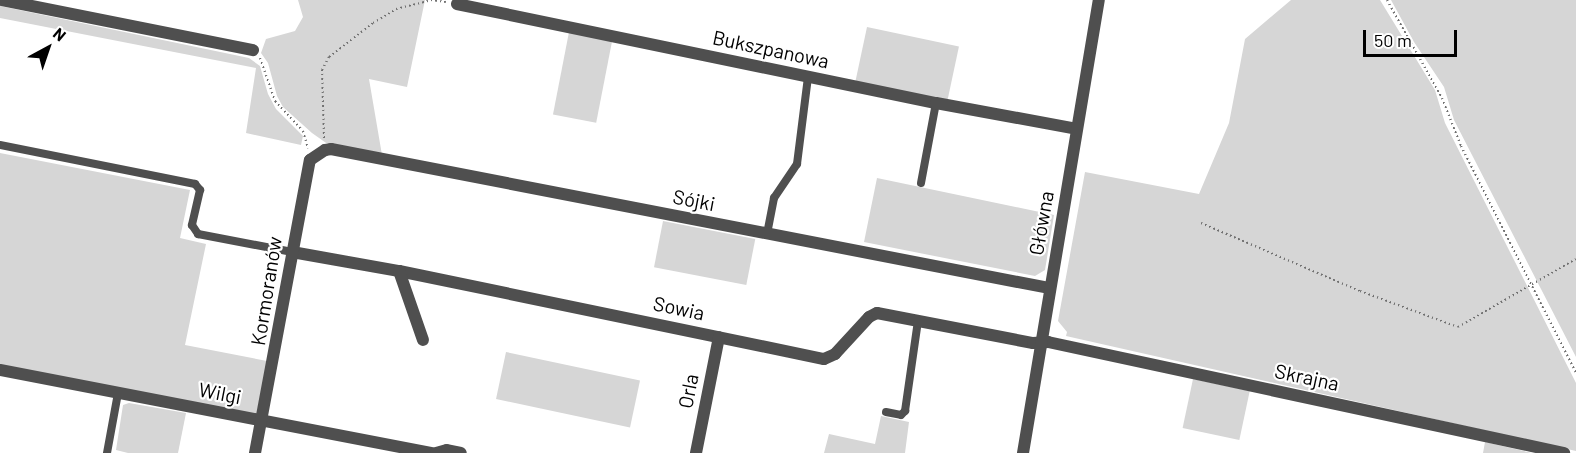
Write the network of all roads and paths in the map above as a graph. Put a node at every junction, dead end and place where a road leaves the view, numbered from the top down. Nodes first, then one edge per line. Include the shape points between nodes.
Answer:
1 (2, 0) edge
2 (1099, 0) edge
3 (1387, 0) edge
4 (457, 4) joint
5 (253, 50) joint
6 (808, 77) junction
7 (936, 103) junction
8 (1077, 129) junction
9 (0, 145) edge
10 (328, 149) junction
11 (310, 160) junction
12 (921, 183) dead end
13 (1201, 223) dead end
14 (767, 234) junction
15 (292, 252) junction
16 (1576, 259) edge
17 (399, 271) junction
18 (1531, 283) junction
19 (1049, 288) junction
20 (918, 321) junction
21 (719, 337) junction
22 (423, 340) dead end
23 (1041, 344) junction
24 (0, 370) edge
25 (1576, 373) edge
26 (118, 393) junction
27 (886, 412) dead end
28 (261, 421) junction
29 (398, 449) edge
30 (107, 453) edge
31 (255, 453) edge
32 (434, 453) edge
33 (461, 453) edge
34 (696, 453) edge
35 (1023, 453) edge
36 (1564, 453) edge

1 - 5 street
2 - 8 street, Główna
3 - 18 path via 1442,98 1461,146
4 - 6 street, Bukszpanowa
4 - 10 path via 431,0 396,9 329,57 322,70
5 - 11 path via 261,59 275,101 307,137
6 - 7 street, Bukszpanowa
6 - 14 lane via 797,164 774,198
7 - 8 street, Bukszpanowa
7 - 12 lane
8 - 19 street, Główna
9 - 15 lane via 195,184 200,190 192,225 198,234
10 - 11 street
10 - 14 street, Sójki
11 - 15 street, Kormoranów
13 - 18 path via 1360,291 1458,327
14 - 19 street, Sójki
15 - 17 street, Sowia
15 - 28 street, Kormoranów
16 - 18 path
17 - 21 street, Sowia
17 - 22 street
18 - 25 path
19 - 23 street, Główna
20 - 21 street, Sowia via 877,313 835,354 824,359
20 - 23 street, Sowia
20 - 27 lane via 905,411 901,415
21 - 34 street, Orla
23 - 35 street, Główna
23 - 36 street, Skrajna via 1048,342
24 - 26 street, Wilgi
26 - 28 street, Wilgi
26 - 30 lane
28 - 29 street, Wilgi
28 - 31 street, Kormoranów
29 - 32 street, Wilgi
32 - 33 street, Wilgi

